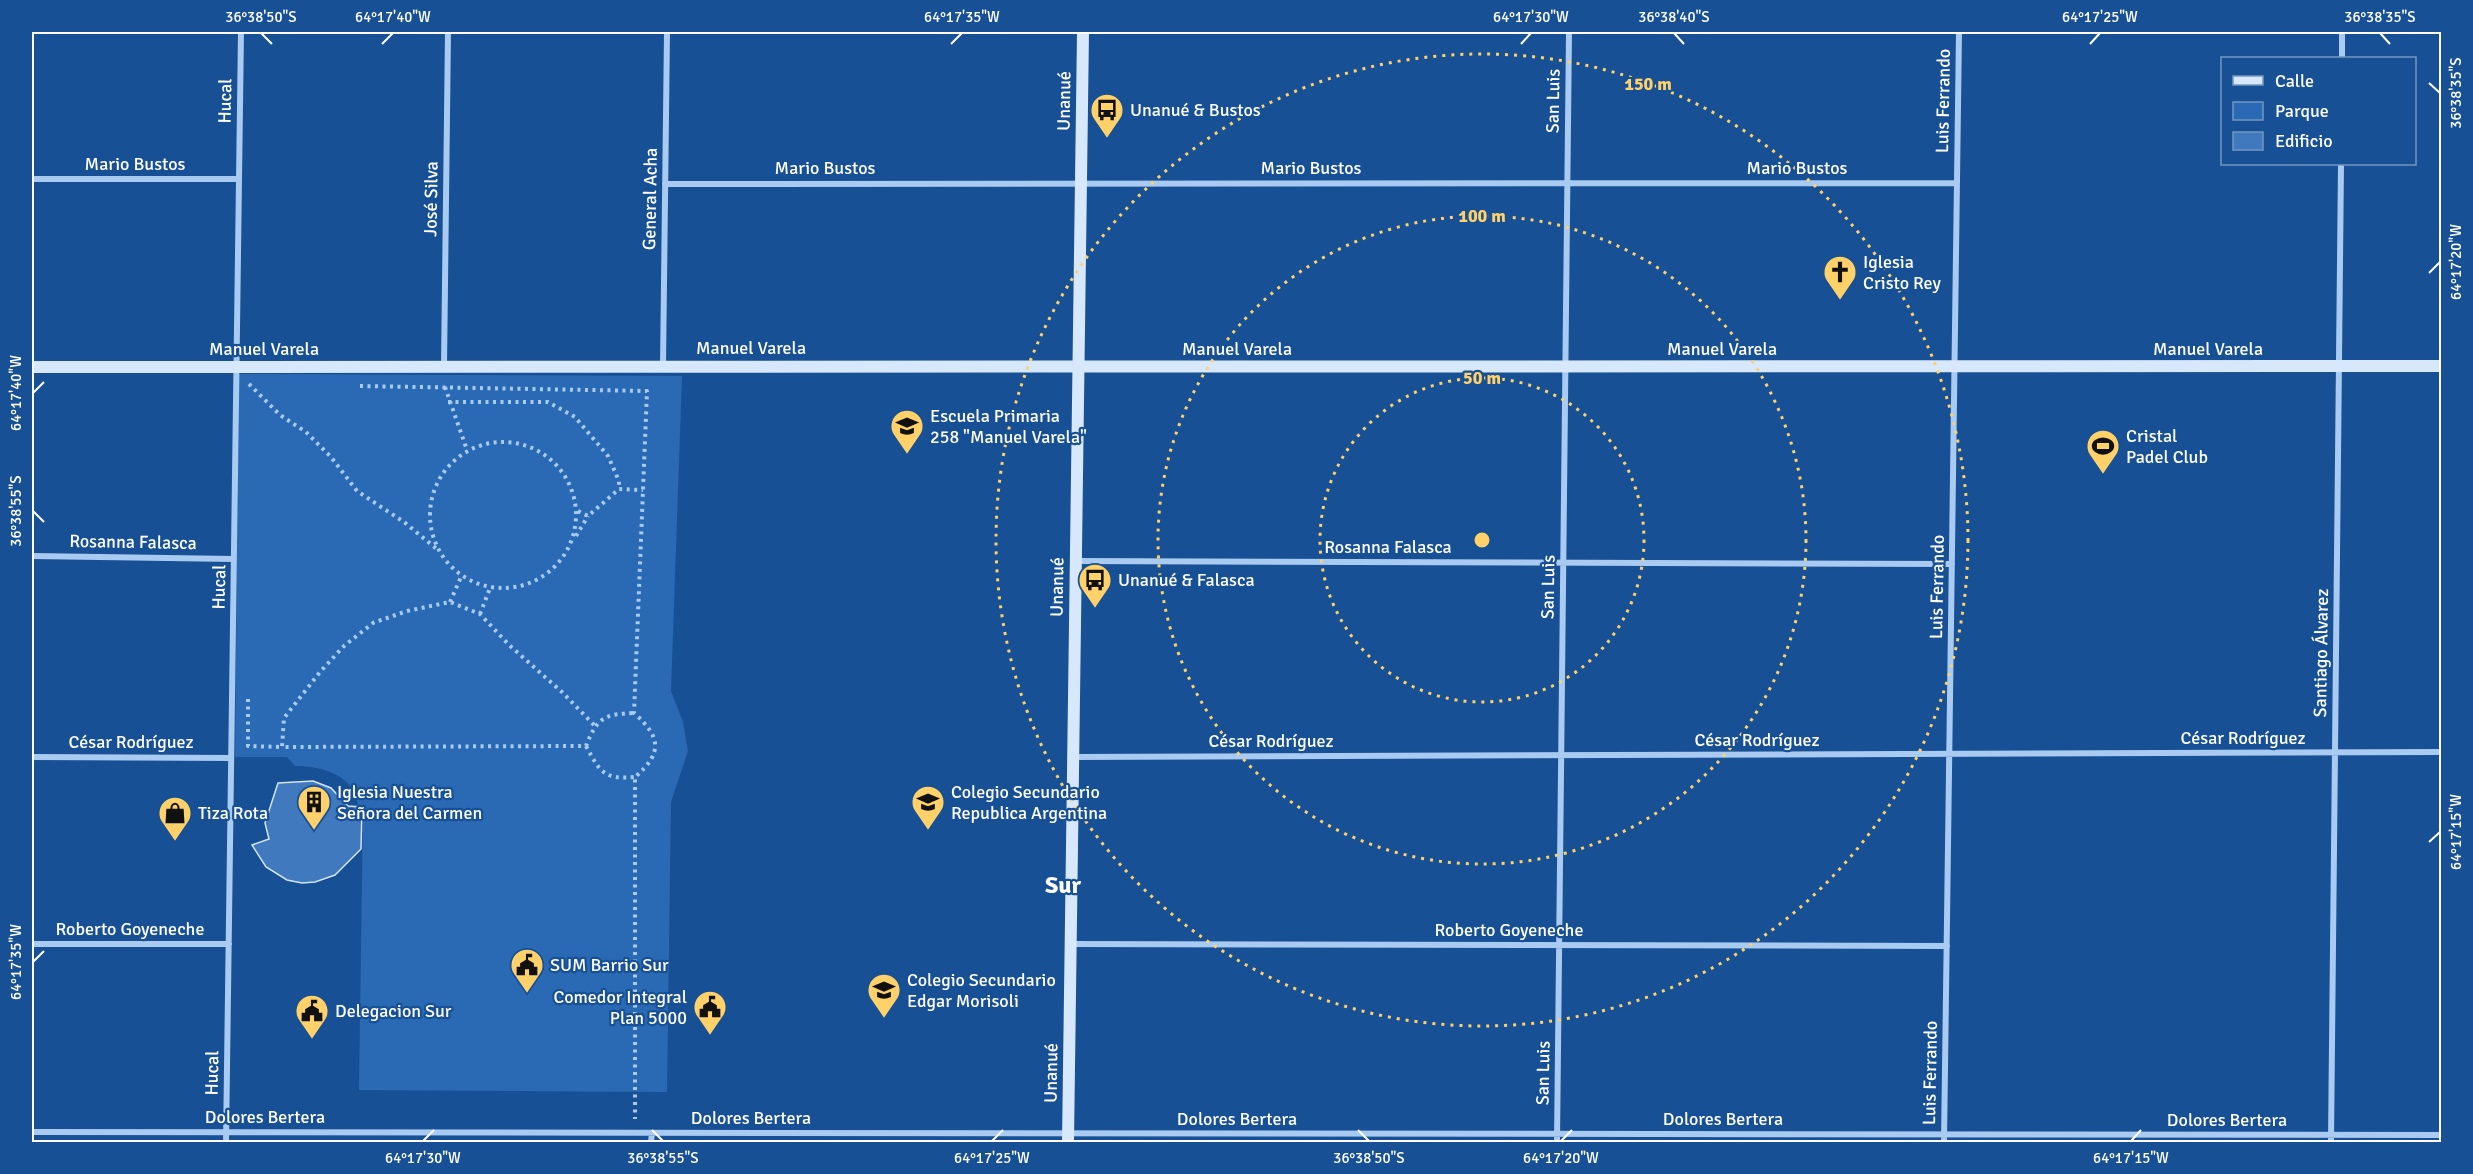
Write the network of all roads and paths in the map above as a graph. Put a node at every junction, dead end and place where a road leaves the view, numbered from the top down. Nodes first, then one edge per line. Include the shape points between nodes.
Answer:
1 (241, 32) edge
2 (448, 32) edge
3 (667, 32) edge
4 (1083, 32) edge
5 (1569, 32) edge
6 (1959, 32) edge
7 (2342, 32) edge
8 (2342, 57) edge
9 (2341, 165) edge
10 (32, 179) edge
11 (239, 179) junction
12 (1080, 183) junction
13 (1567, 183) junction
14 (1957, 183) junction
15 (665, 184) junction
16 (663, 366) junction
17 (1078, 366) junction
18 (2339, 366) junction
19 (2442, 366) edge
20 (32, 367) edge
21 (236, 367) junction
22 (444, 367) junction
23 (1565, 367) junction
24 (1955, 367) junction
25 (249, 384) junction
26 (260, 384) dead end
27 (353, 386) dead end
28 (445, 387) junction
29 (249, 395) dead end
30 (448, 402) junction
31 (468, 450) junction
32 (619, 489) junction
33 (643, 490) junction
34 (578, 510) junction
35 (588, 516) junction
36 (428, 526) junction
37 (424, 537) junction
38 (574, 539) junction
39 (440, 552) junction
40 (32, 556) edge
41 (234, 559) junction
42 (1076, 561) junction
43 (1563, 562) junction
44 (1952, 564) junction
45 (461, 577) junction
46 (490, 588) junction
47 (450, 602) junction
48 (480, 614) junction
49 (248, 698) dead end
50 (634, 713) junction
51 (594, 725) junction
52 (586, 746) junction
53 (282, 747) junction
54 (2442, 752) edge
55 (2335, 753) junction
56 (1949, 754) junction
57 (1561, 756) junction
58 (32, 757) edge
59 (1073, 757) junction
60 (231, 758) junction
61 (635, 777) junction
62 (32, 944) edge
63 (229, 944) junction
64 (1070, 944) junction
65 (1559, 945) junction
66 (1947, 946) junction
67 (32, 1132) edge
68 (226, 1132) junction
69 (434, 1133) junction
70 (635, 1133) junction
71 (652, 1133) junction
72 (1558, 1134) junction
73 (1944, 1135) junction
74 (2442, 1135) edge
75 (1068, 1138) edge
76 (2331, 1139) edge
77 (226, 1143) edge
78 (434, 1143) edge
79 (651, 1143) edge
80 (1557, 1143) edge
81 (1944, 1143) edge

1 - 11 street, Hucal
2 - 22 street, José Silva
3 - 15 street, General Acha
4 - 12 street, Unanué
5 - 13 street, San Luis
6 - 14 street, Luis Ferrando
7 - 8 street
9 - 18 street, Santiago Álvarez
10 - 11 street, Mario Bustos
11 - 21 street, Hucal
12 - 13 street, Mario Bustos
12 - 15 street, Mario Bustos
12 - 17 street, Unanué
13 - 14 street, Mario Bustos
13 - 23 street, San Luis
14 - 24 street, Luis Ferrando
15 - 16 street, General Acha
16 - 17 street, Manuel Varela
16 - 22 street, Manuel Varela
17 - 23 street, Manuel Varela
17 - 42 street, Unanué
18 - 19 street, Manuel Varela
18 - 24 street, Manuel Varela
18 - 55 street, Santiago Álvarez
20 - 21 street, Manuel Varela
21 - 22 street, Manuel Varela
21 - 41 street, Hucal
23 - 24 street, Manuel Varela
23 - 43 street, San Luis
24 - 44 street, Luis Ferrando
25 - 26 path
25 - 29 path
25 - 37 path via 332,457 357,491
27 - 28 path
28 - 30 path
28 - 33 path via 647,391
30 - 31 path
30 - 32 path via 548,402 575,417 608,456
31 - 34 path via 496,442 530,444 556,464 572,487
31 - 36 path via 443,470 429,496
32 - 33 path
32 - 35 path
33 - 50 path
34 - 35 path
34 - 38 path
35 - 38 path
36 - 37 path
36 - 39 path
37 - 39 path
38 - 46 path via 551,570 523,587
39 - 45 path
40 - 41 street, Rosanna Falasca
41 - 60 street, Hucal
42 - 43 street, Rosanna Falasca
42 - 59 street, Unanué
43 - 44 street, Rosanna Falasca
43 - 57 street, San Luis
44 - 56 street, Luis Ferrando
45 - 46 path
45 - 47 path
46 - 48 path
47 - 48 path
47 - 53 path via 373,623 344,646 284,718
48 - 51 path
49 - 53 path via 248,747
50 - 51 path via 610,714
50 - 61 path via 650,727 656,748 650,764
51 - 52 path
52 - 53 path
52 - 61 path via 598,768 615,779
54 - 55 street, César Rodríguez
55 - 56 street, César Rodríguez
55 - 76 street, Santiago Álvarez
56 - 57 street, César Rodríguez
56 - 66 street, Luis Ferrando
57 - 59 street, César Rodríguez
57 - 65 street, San Luis
58 - 60 street, César Rodríguez
59 - 64 street, Unanué
60 - 63 street, Hucal
61 - 70 path
62 - 63 street, Roberto Goyeneche
63 - 68 street, Hucal
64 - 65 street, Roberto Goyeneche
64 - 75 street, Unanué
65 - 66 street, Roberto Goyeneche
65 - 72 street, San Luis
66 - 73 street, Luis Ferrando
67 - 68 street, Dolores Bertera
68 - 69 street, Dolores Bertera
68 - 77 street, Hucal
69 - 70 street, Dolores Bertera
69 - 78 street
70 - 71 street, Dolores Bertera
71 - 75 street, Dolores Bertera
71 - 79 street
72 - 73 street, Dolores Bertera
72 - 75 street, Dolores Bertera
72 - 80 street, San Luis
73 - 76 street, Dolores Bertera
73 - 81 street, Luis Ferrando
74 - 76 street, Dolores Bertera

